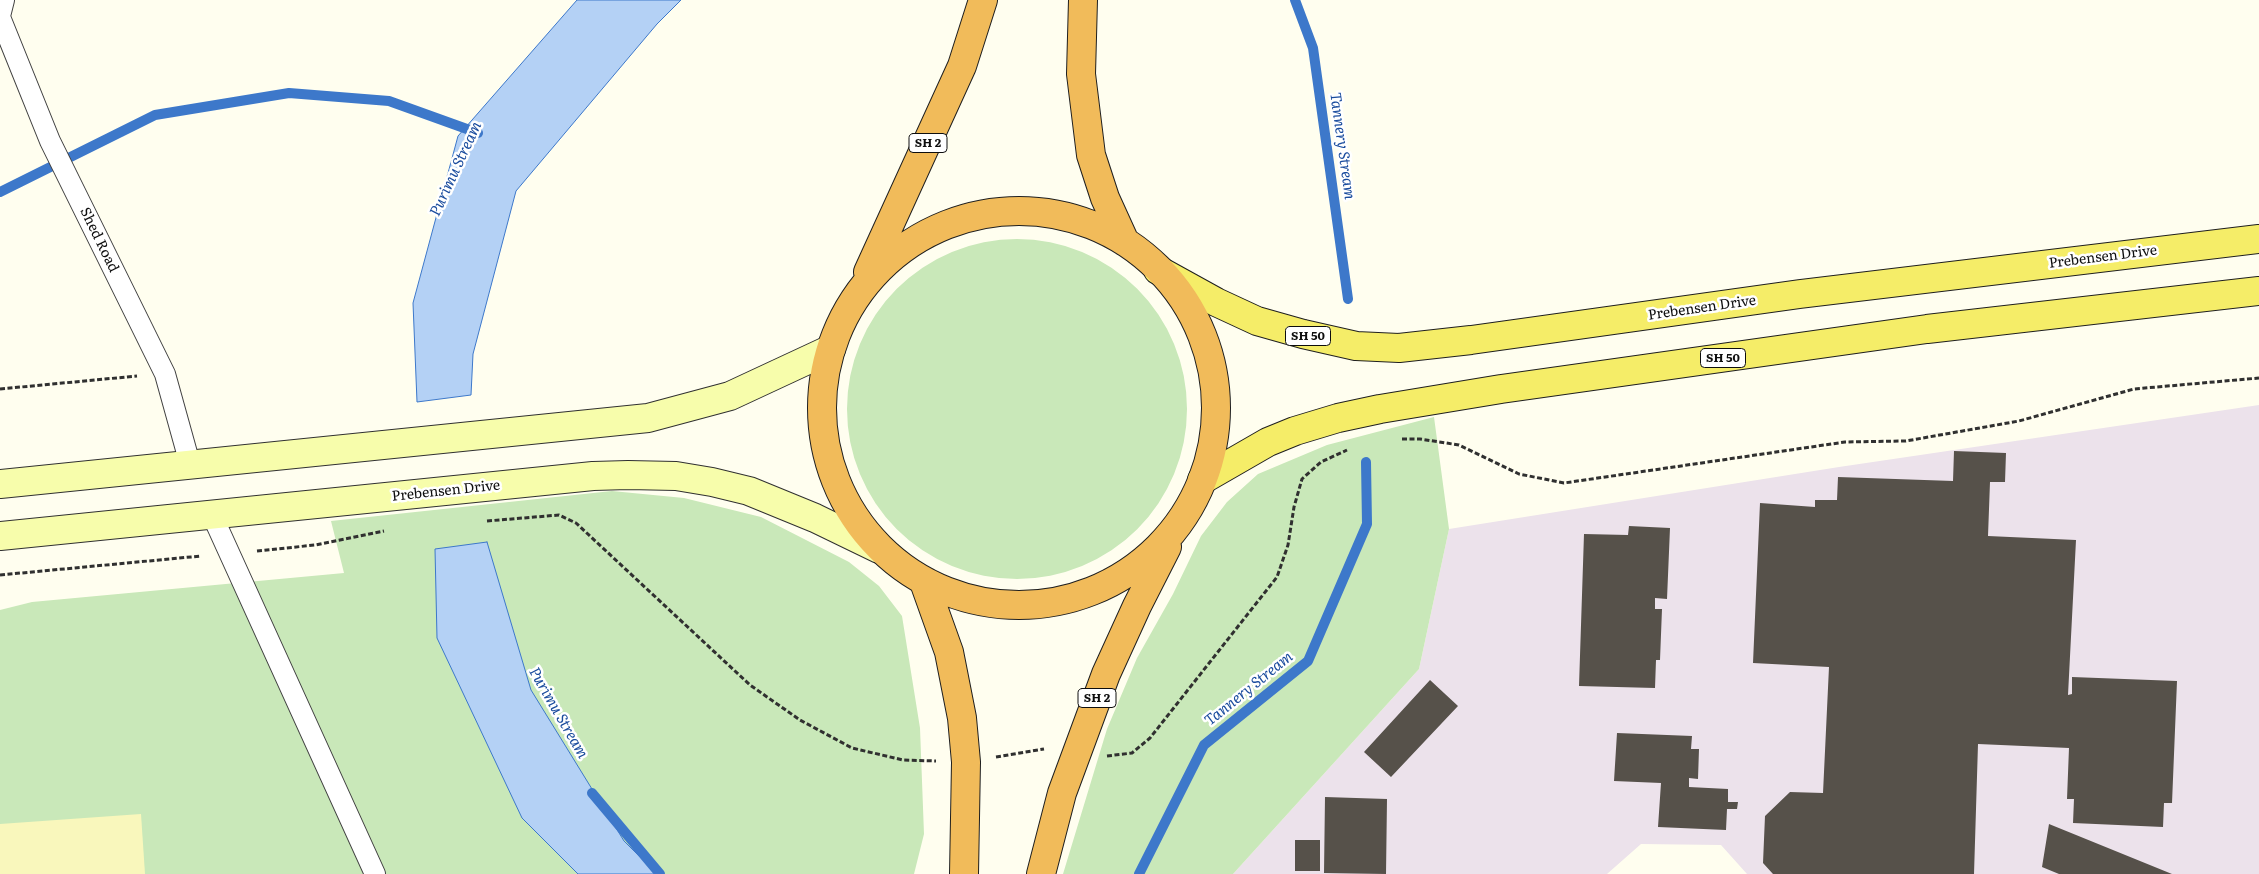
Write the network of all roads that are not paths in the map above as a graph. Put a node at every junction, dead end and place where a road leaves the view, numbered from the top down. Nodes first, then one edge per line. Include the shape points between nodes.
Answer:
1 (4, 0) edge
2 (984, 0) edge
3 (1083, 0) edge
4 (0, 16) edge
5 (2259, 239) edge
6 (1125, 242) junction
7 (1158, 270) junction
8 (863, 283) junction
9 (2259, 291) edge
10 (831, 350) junction
11 (190, 464) junction
12 (1202, 480) junction
13 (0, 484) edge
14 (212, 515) junction
15 (1176, 530) junction
16 (0, 536) edge
17 (878, 549) junction
18 (924, 582) junction
19 (375, 874) edge
20 (964, 874) edge
21 (1041, 874) edge

1 - 4 lane
2 - 8 highway, SH 2 via 962,66
3 - 6 highway, SH 2 via 1082,74 1091,155 1105,198
4 - 11 lane, Shed Road via 50,140 165,374
5 - 7 main road, Prebensen Drive / SH 50 via 1840,289 1400,348 1356,346 1257,321
6 - 7 highway, SH 2
6 - 8 highway via 1068,216 985,213 922,236
7 - 12 highway, SH 2 via 1181,294 1209,356 1214,380 1215,422
8 - 10 highway, SH 2
9 - 12 main road, SH 50 via 1927,329 1380,409 1295,431 1268,442
10 - 11 main road via 730,396 648,418
10 - 17 highway, SH 2 via 822,404 822,434 842,491
11 - 13 main road
12 - 15 highway, SH 2
14 - 16 main road, Prebensen Drive
14 - 17 main road, Prebensen Drive via 593,476 676,476 749,491 787,505
14 - 19 lane
15 - 18 highway via 1136,567 1086,593 1059,600 1003,604 973,600
15 - 21 highway, SH 2 via 1106,674 1062,793
17 - 18 highway, SH 2
18 - 20 highway via 949,652 962,718 966,762

